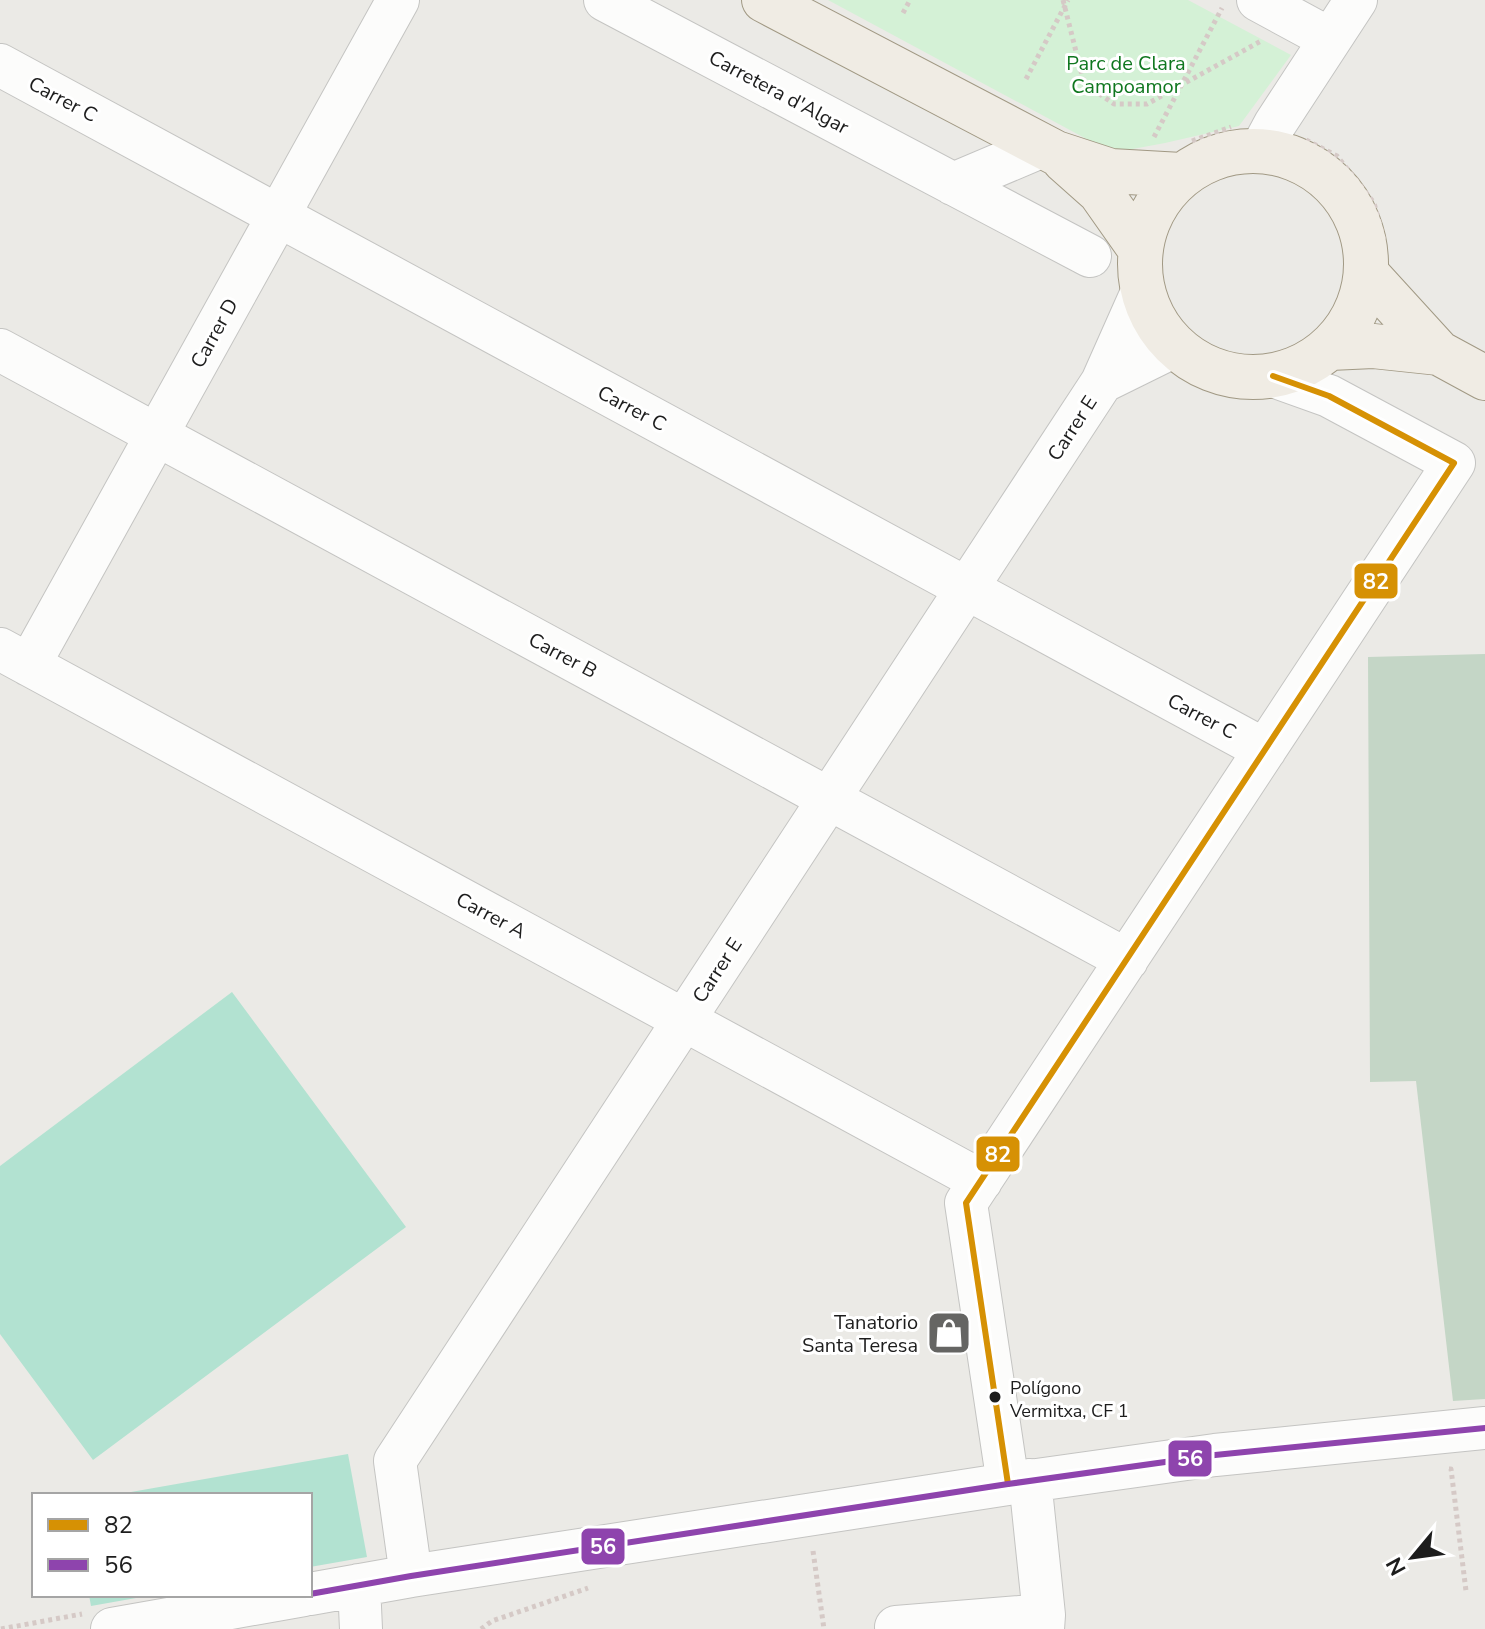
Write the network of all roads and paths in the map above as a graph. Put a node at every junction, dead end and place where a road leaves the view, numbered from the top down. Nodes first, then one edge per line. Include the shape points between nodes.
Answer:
1 (398, 0) edge
2 (605, 0) edge
3 (764, 0) edge
4 (910, 0) edge
5 (1226, 0) edge
6 (1258, 0) edge
7 (1356, 0) edge
8 (1066, 2) edge
9 (903, 13) dead end
10 (1314, 30) junction
11 (0, 65) edge
12 (1026, 79) dead end
13 (1181, 85) junction
14 (1149, 146) dead end
15 (1049, 150) junction
16 (1261, 150) junction
17 (1181, 175) junction
18 (953, 184) junction
19 (279, 216) junction
20 (1140, 249) junction
21 (1090, 256) dead end
22 (1366, 273) junction
23 (1142, 292) junction
24 (1175, 346) junction
25 (1330, 348) junction
26 (0, 350) edge
27 (1439, 353) junction
28 (1273, 376) junction
29 (1485, 378) edge
30 (1102, 382) junction
31 (157, 435) junction
32 (966, 589) junction
33 (15, 657) edge
34 (1265, 750) junction
35 (829, 798) junction
36 (1127, 960) junction
37 (684, 1020) junction
38 (981, 1181) junction
39 (1485, 1428) edge
40 (1019, 1482) junction
41 (808, 1514) junction
42 (411, 1576) junction
43 (359, 1585) junction
44 (312, 1594) edge
45 (295, 1597) edge
46 (1044, 1622) edge
47 (184, 1623) edge
48 (896, 1627) dead end
49 (112, 1629) edge
50 (361, 1629) edge
51 (824, 1629) edge

1 - 19 street, Carrer D
2 - 18 street, Carretera d'Algar
3 - 15 main road
4 - 9 path
5 - 13 path
6 - 10 street
7 - 10 street
8 - 12 path
8 - 13 path via 1084,83 1114,104 1147,104
10 - 13 path
10 - 16 street
11 - 19 street, Carrer C
13 - 14 path
15 - 17 main road via 1111,171
15 - 18 street
15 - 20 main road via 1100,192
16 - 17 main road via 1233,151
16 - 22 main road via 1296,158 1327,177 1350,204 1363,237
17 - 20 main road via 1147,221
18 - 21 street, Carretera d'Algar
19 - 31 street, Carrer D
19 - 32 street, Carrer C
20 - 23 main road
22 - 25 main road via 1361,301
22 - 27 main road
23 - 24 main road via 1155,321
23 - 30 street, Carrer E
24 - 28 main road via 1204,367 1238,377
24 - 30 street, Carrer E
25 - 27 main road
25 - 28 main road via 1303,366
26 - 31 street, Carrer B
27 - 29 main road
28 - 34 street via 1329,396 1454,463
30 - 32 street, Carrer E
31 - 33 street, Carrer D
31 - 35 street, Carrer B
32 - 34 street, Carrer C
32 - 35 street, Carrer E
33 - 37 street, Carrer A
34 - 36 street
35 - 36 street, Carrer B
35 - 37 street, Carrer E
36 - 38 street
37 - 38 street, Carrer A
37 - 42 street, Carrer E via 395,1461
38 - 40 street via 966,1203
39 - 40 street via 1215,1455
40 - 41 street
40 - 46 street
41 - 42 street
41 - 51 path
42 - 43 street
43 - 44 street
43 - 50 street
45 - 47 street
46 - 48 street
47 - 49 street

